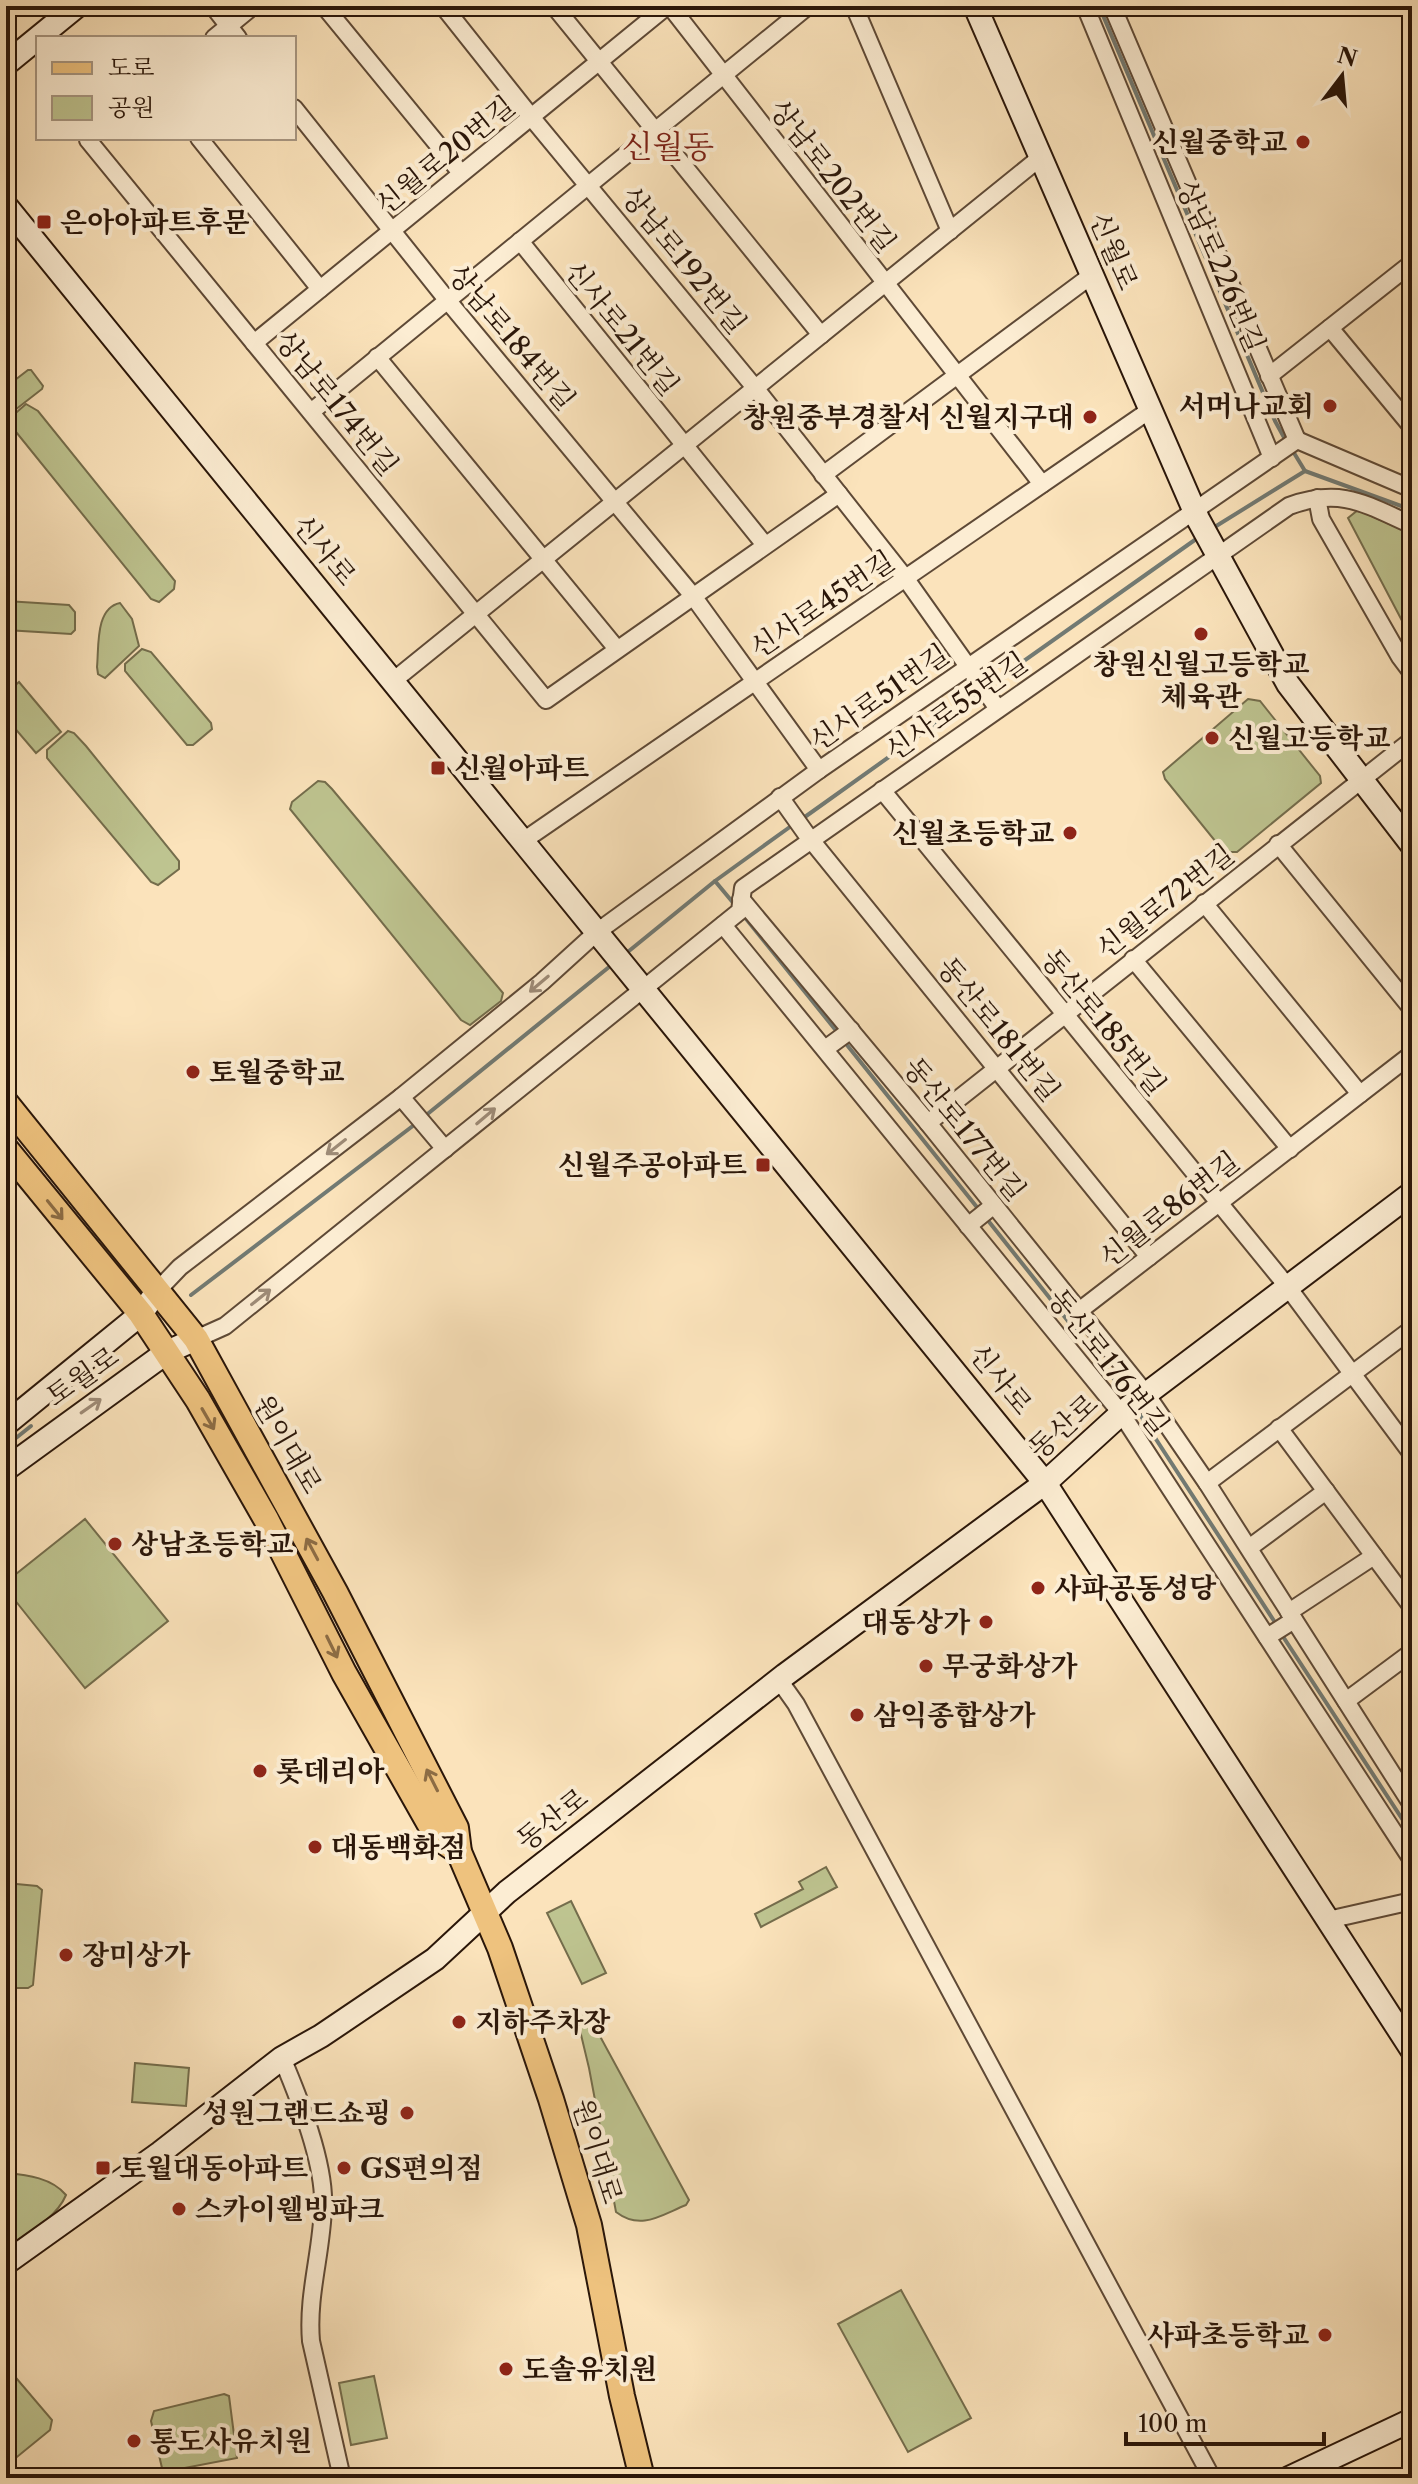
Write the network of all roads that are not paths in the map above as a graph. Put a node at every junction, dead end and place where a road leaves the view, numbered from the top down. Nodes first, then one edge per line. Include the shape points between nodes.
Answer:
1 (77, 6) edge
2 (213, 6) edge
3 (253, 6) edge
4 (324, 6) edge
5 (443, 6) edge
6 (554, 6) edge
7 (669, 6) edge
8 (808, 6) edge
9 (854, 6) edge
10 (975, 6) edge
11 (1085, 6) edge
12 (1112, 6) edge
13 (234, 32) edge
14 (40, 36) edge
15 (36, 39) edge
16 (599, 63) junction
17 (6, 64) edge
18 (722, 76) junction
19 (296, 111) edge
20 (532, 118) junction
21 (656, 129) junction
22 (91, 140) edge
23 (201, 140) edge
24 (1041, 157) junction
25 (461, 173) junction
26 (589, 185) junction
27 (6, 206) edge
28 (950, 231) junction
29 (392, 232) junction
30 (520, 241) junction
31 (1409, 272) edge
32 (1092, 275) junction
33 (885, 283) junction
34 (320, 289) junction
35 (448, 301) junction
36 (1330, 328) junction
37 (821, 335) junction
38 (254, 343) junction
39 (377, 357) junction
40 (957, 376) junction
41 (1269, 376) junction
42 (756, 389) junction
43 (1150, 410) junction
44 (311, 412) junction
45 (1412, 427) edge
46 (1287, 447) junction
47 (684, 448) junction
48 (823, 475) junction
49 (1042, 484) junction
50 (1412, 489) edge
51 (839, 494) junction
52 (1317, 498) junction
53 (615, 502) junction
54 (1196, 515) junction
55 (1412, 525) edge
56 (765, 545) junction
57 (1218, 553) junction
58 (544, 560) junction
59 (906, 579) junction
60 (693, 596) junction
61 (476, 614) junction
62 (617, 649) junction
63 (1406, 652) edge
64 (970, 670) junction
65 (1412, 673) edge
66 (393, 681) junction
67 (756, 681) junction
68 (996, 707) junction
69 (1412, 740) edge
70 (819, 770) junction
71 (1360, 779) junction
72 (882, 790) junction
73 (783, 800) junction
74 (810, 837) junction
75 (523, 841) junction
76 (1278, 844) junction
77 (1412, 845) edge
78 (1204, 903) junction
79 (733, 914) junction
80 (597, 932) junction
81 (1133, 959) junction
82 (638, 982) junction
83 (1412, 1009) edge
84 (1064, 1014) junction
85 (849, 1031) junction
86 (827, 1048) junction
87 (1412, 1054) edge
88 (996, 1068) junction
89 (1360, 1094) junction
90 (401, 1097) junction
91 (6, 1103) edge
92 (928, 1123) junction
93 (6, 1149) edge
94 (445, 1149) junction
95 (1290, 1149) junction
96 (1412, 1193) edge
97 (1219, 1204) junction
98 (991, 1207) junction
99 (970, 1224) junction
100 (1149, 1257) junction
101 (1287, 1286) junction
102 (158, 1290) junction
103 (1079, 1311) junction
104 (141, 1314) junction
105 (1412, 1329) edge
106 (196, 1339) junction
107 (167, 1352) junction
108 (1352, 1374) junction
109 (1133, 1404) junction
110 (12, 1420) edge
111 (1279, 1428) junction
112 (36, 1445) junction
113 (1412, 1454) edge
114 (6, 1469) edge
115 (1045, 1483) junction
116 (1207, 1483) junction
117 (1326, 1491) junction
118 (1249, 1548) junction
119 (1374, 1556) junction
120 (1412, 1607) edge
121 (1291, 1618) junction
122 (1269, 1636) junction
123 (1412, 1652) edge
124 (779, 1680) junction
125 (1346, 1701) junction
126 (1410, 1799) edge
127 (459, 1852) junction
128 (1412, 1860) edge
129 (1412, 1901) edge
130 (485, 1912) junction
131 (1328, 1920) junction
132 (1412, 2050) edge
133 (282, 2058) junction
134 (6, 2263) edge
135 (1412, 2420) edge
136 (342, 2478) edge
137 (642, 2478) edge
138 (1212, 2478) edge
139 (1289, 2478) edge

1 - 14 main road
2 - 13 street
3 - 13 street
4 - 25 street
5 - 20 street, 상남로192번길
6 - 16 street
7 - 16 street, 신월로20번길
7 - 18 street, 상남로202번길
8 - 18 street
9 - 28 street
10 - 24 main road, 신월로
11 - 46 street, 상남로226번길
12 - 41 street
15 - 17 main road
16 - 20 street, 신월로20번길
16 - 21 street
18 - 21 street
18 - 33 street, 상남로202번길
19 - 29 street, 상남로184번길
20 - 25 street, 신월로20번길
20 - 26 street, 상남로192번길
21 - 26 street
21 - 37 street
22 - 38 street, 상남로174번길
23 - 34 street
24 - 28 street
24 - 32 main road, 신월로
25 - 29 street, 신월로20번길
26 - 30 street
26 - 42 street, 상남로192번길
27 - 66 main road, 신사로
28 - 33 street
29 - 34 street, 신월로20번길
29 - 35 street, 상남로184번길
30 - 35 street
30 - 47 street, 신사로21번길
31 - 36 street
32 - 40 street
32 - 43 main road, 신월로
33 - 37 street
33 - 40 street, 상남로202번길
34 - 38 street, 신월로20번길
35 - 39 street
35 - 53 street, 상남로184번길
36 - 41 street
36 - 45 street
37 - 42 street
38 - 44 street, 상남로174번길
39 - 44 street
39 - 58 street
40 - 48 street
40 - 49 street, 상남로202번길
41 - 46 street
42 - 47 street
42 - 48 street, 상남로192번길
43 - 49 street, 신사로45번길
43 - 54 main road, 신월로
44 - 61 street, 상남로174번길
46 - 50 street
46 - 54 street, 신사로51번길
47 - 53 street
47 - 56 street, 신사로21번길
48 - 51 street, 상남로192번길
49 - 59 street, 신사로45번길
51 - 56 street
51 - 59 street, 상남로192번길
52 - 55 street via 1350,499
52 - 57 street, 신사로55번길 via 1289,506
52 - 63 street via 1321,519
53 - 58 street
53 - 60 street, 상남로184번길
54 - 57 main road, 신월로
54 - 64 street, 신사로51번길
56 - 60 street
57 - 68 street, 신사로55번길
57 - 71 main road via 1288,684
58 - 61 street
58 - 62 street
59 - 64 street, 상남로192번길
59 - 67 street, 신사로45번길
60 - 62 street
60 - 67 street, 상남로184번길
61 - 62 street, 상남로174번길 via 546,700
61 - 66 street
63 - 65 street
64 - 68 street, 상남로192번길
64 - 70 street, 신사로51번길
66 - 75 main road, 신사로
67 - 70 street, 상남로184번길
67 - 75 street, 신사로45번길
68 - 72 street, 신사로55번길
69 - 71 street, 신월로72번길
70 - 73 street, 신사로51번길
71 - 76 street, 신월로72번길
71 - 77 main road
72 - 74 street, 신사로55번길
72 - 84 street, 동산로185번길
73 - 74 street, 동산로181번길
73 - 80 street, 신사로51번길
74 - 79 street, 신사로55번길 via 743,888
74 - 88 street, 동산로181번길
75 - 80 main road, 신사로
76 - 78 street, 신월로72번길
76 - 83 street
78 - 81 street, 신월로72번길
78 - 89 street
79 - 82 street, 신사로55번길
79 - 85 street, 동산로177번길
79 - 86 street, 동산로176번길
80 - 82 main road, 신사로
80 -> 90 street, 신사로51번길
81 - 84 street, 신월로72번길
81 - 95 street
94 -> 82 street, 신사로55번길
82 - 115 main road, 신사로
84 - 88 street, 신월로72번길
84 - 97 street, 동산로185번길
85 - 86 street
85 - 92 street, 동산로177번길
86 - 99 street, 동산로176번길
87 - 89 street, 신월로86번길
88 - 92 street, 신월로72번길
88 - 100 street, 동산로181번길
89 - 95 street, 신월로86번길
90 - 94 street
90 -> 102 street, 신사로51번길 via 180,1267
91 - 102 main road, 원이대로
92 - 98 street, 동산로177번길
93 -> 104 main road, 원이대로
106 -> 94 street, 신사로55번길 via 225,1326
95 - 97 street, 신월로86번길
96 - 101 main road, 동산로
97 - 100 street, 신월로86번길
97 - 101 street, 동산로185번길
98 - 99 street
98 - 103 street, 동산로177번길
99 - 109 street, 동산로176번길
100 - 103 street, 신월로86번길
101 - 108 street, 동산로185번길
101 - 109 main road, 동산로
102 - 104 main road, 토월로
102 - 106 main road, 원이대로
103 - 109 street, 동산로177번길
104 - 107 main road, 원이대로
104 - 110 main road, 토월로
105 - 108 street
106 - 107 main road, 토월로
127 -> 106 main road, 원이대로 via 456,1828 399,1714
112 -> 107 main road, 토월로
107 -> 127 main road, 원이대로 via 266,1519 344,1673 437,1837
108 - 111 street
108 - 113 street, 동산로185번길
109 - 115 main road, 동산로
109 - 116 street
109 - 122 street, 동산로176번길
110 - 112 main road via 32,1413 43,1421 44,1434
111 - 116 street
111 - 117 street
112 - 114 main road, 토월로
115 - 124 main road, 동산로
115 - 131 main road, 신사로
116 - 118 street
117 - 118 street
117 - 119 street
118 - 121 street
119 - 120 street
119 - 121 street
121 - 122 street
121 - 125 street
122 - 128 street, 동산로176번길
123 - 125 street
124 - 130 main road, 동산로
124 - 138 street
125 - 126 street
127 - 130 main road, 원이대로
129 - 131 street
130 - 133 main road, 동산로 via 435,1959
130 - 137 main road, 원이대로 via 589,2225
131 - 132 main road, 신사로
133 - 134 main road, 동산로
133 - 136 street via 303,2107 322,2190 309,2324
135 - 139 main road

